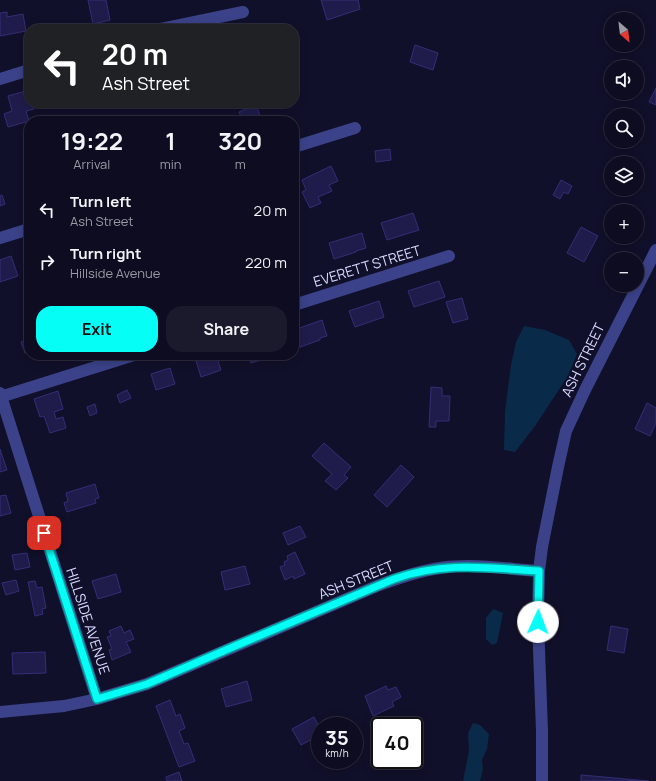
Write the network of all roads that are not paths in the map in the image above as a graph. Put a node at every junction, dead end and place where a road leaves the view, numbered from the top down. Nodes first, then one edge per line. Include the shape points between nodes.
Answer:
1 (243, 12) dead end
2 (185, 24) edge
3 (24, 72) edge
4 (0, 79) edge
5 (355, 128) dead end
6 (299, 145) edge
7 (24, 231) edge
8 (0, 238) edge
9 (656, 250) edge
10 (449, 256) dead end
11 (299, 303) edge
12 (118, 360) edge
13 (0, 396) edge
14 (539, 571) junction
15 (97, 699) junction
16 (0, 712) edge
17 (542, 781) edge

1 - 2 street
3 - 4 street
5 - 6 street
7 - 8 street
9 - 14 street, ASH STREET via 566,431
10 - 11 street, EVERETT STREET
12 - 13 street
13 - 15 street, HILLSIDE AVENUE
14 - 15 street, ASH STREET via 456,566 400,577 147,684
14 - 17 street
15 - 16 street, ASH STREET via 64,706

